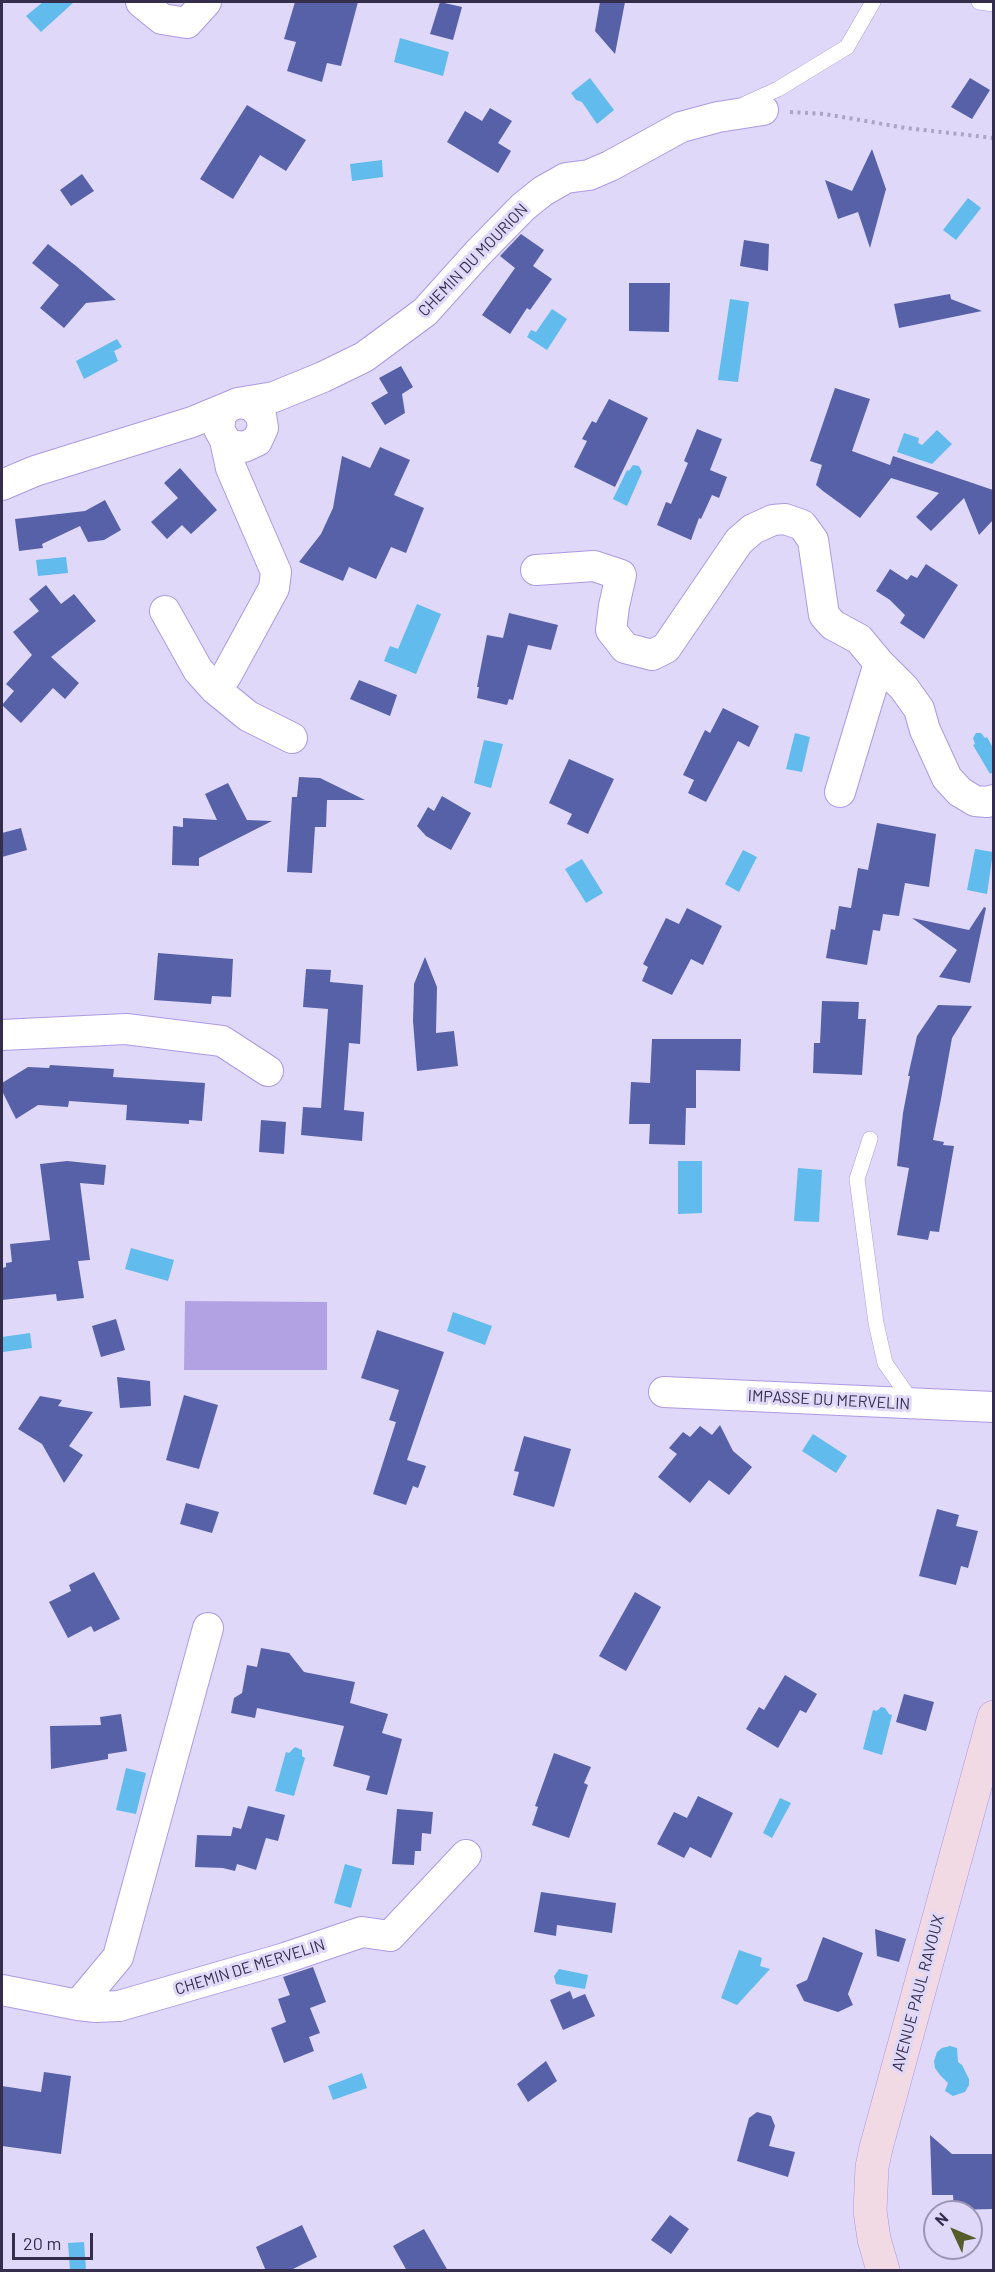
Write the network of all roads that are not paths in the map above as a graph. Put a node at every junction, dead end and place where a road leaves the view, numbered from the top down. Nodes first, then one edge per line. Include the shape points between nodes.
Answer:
1 (141, 2) edge
2 (206, 2) edge
3 (873, 2) edge
4 (979, 2) edge
5 (993, 4) edge
6 (763, 110) road end
7 (718, 117) junction
8 (240, 426) junction
9 (2, 485) edge
10 (536, 570) dead end
11 (165, 610) dead end
12 (879, 663) junction
13 (215, 689) junction
14 (292, 738) dead end
15 (840, 792) dead end
16 (993, 800) edge
17 (2, 1035) edge
18 (268, 1071) dead end
19 (870, 1139) dead end
20 (664, 1392) dead end
21 (993, 1401) edge
22 (913, 1403) junction
23 (208, 1628) dead end
24 (993, 1717) edge
25 (466, 1855) dead end
26 (2, 1990) edge
27 (78, 2005) junction
28 (883, 2271) edge

1 - 2 street via 162,19 187,23
3 - 7 lane via 847,47 778,88
4 - 5 lane
6 - 7 street, CHEMIN DU MOURION
7 - 8 street, CHEMIN DU MOURION via 681,127 610,166 589,175 567,178 543,191 485,245 424,312 364,357
8 - 9 street, CHEMIN DU MOURION via 192,422
8 - 13 street via 276,572 274,588
10 - 12 street via 594,566 621,575 612,630 625,648 652,655 666,648 739,541 753,529 784,519 802,525 813,540 824,615 833,625 859,639
11 - 13 street via 198,670
12 - 15 street
12 - 16 street via 919,709 946,778 975,801
13 - 14 street via 248,716
17 - 18 street via 126,1029 222,1041
19 - 22 lane via 857,1179 876,1323 885,1363
20 - 22 street, IMPASSE DU MERVELIN
21 - 22 street, IMPASSE DU MERVELIN
23 - 27 street via 118,1957
24 - 28 street, AVENUE PAUL RAVOUX via 874,2157 870,2211
25 - 27 street, CHEMIN DE MERVELIN via 390,1936 362,1932 119,2006
26 - 27 street, CHEMIN DE MERVELIN

